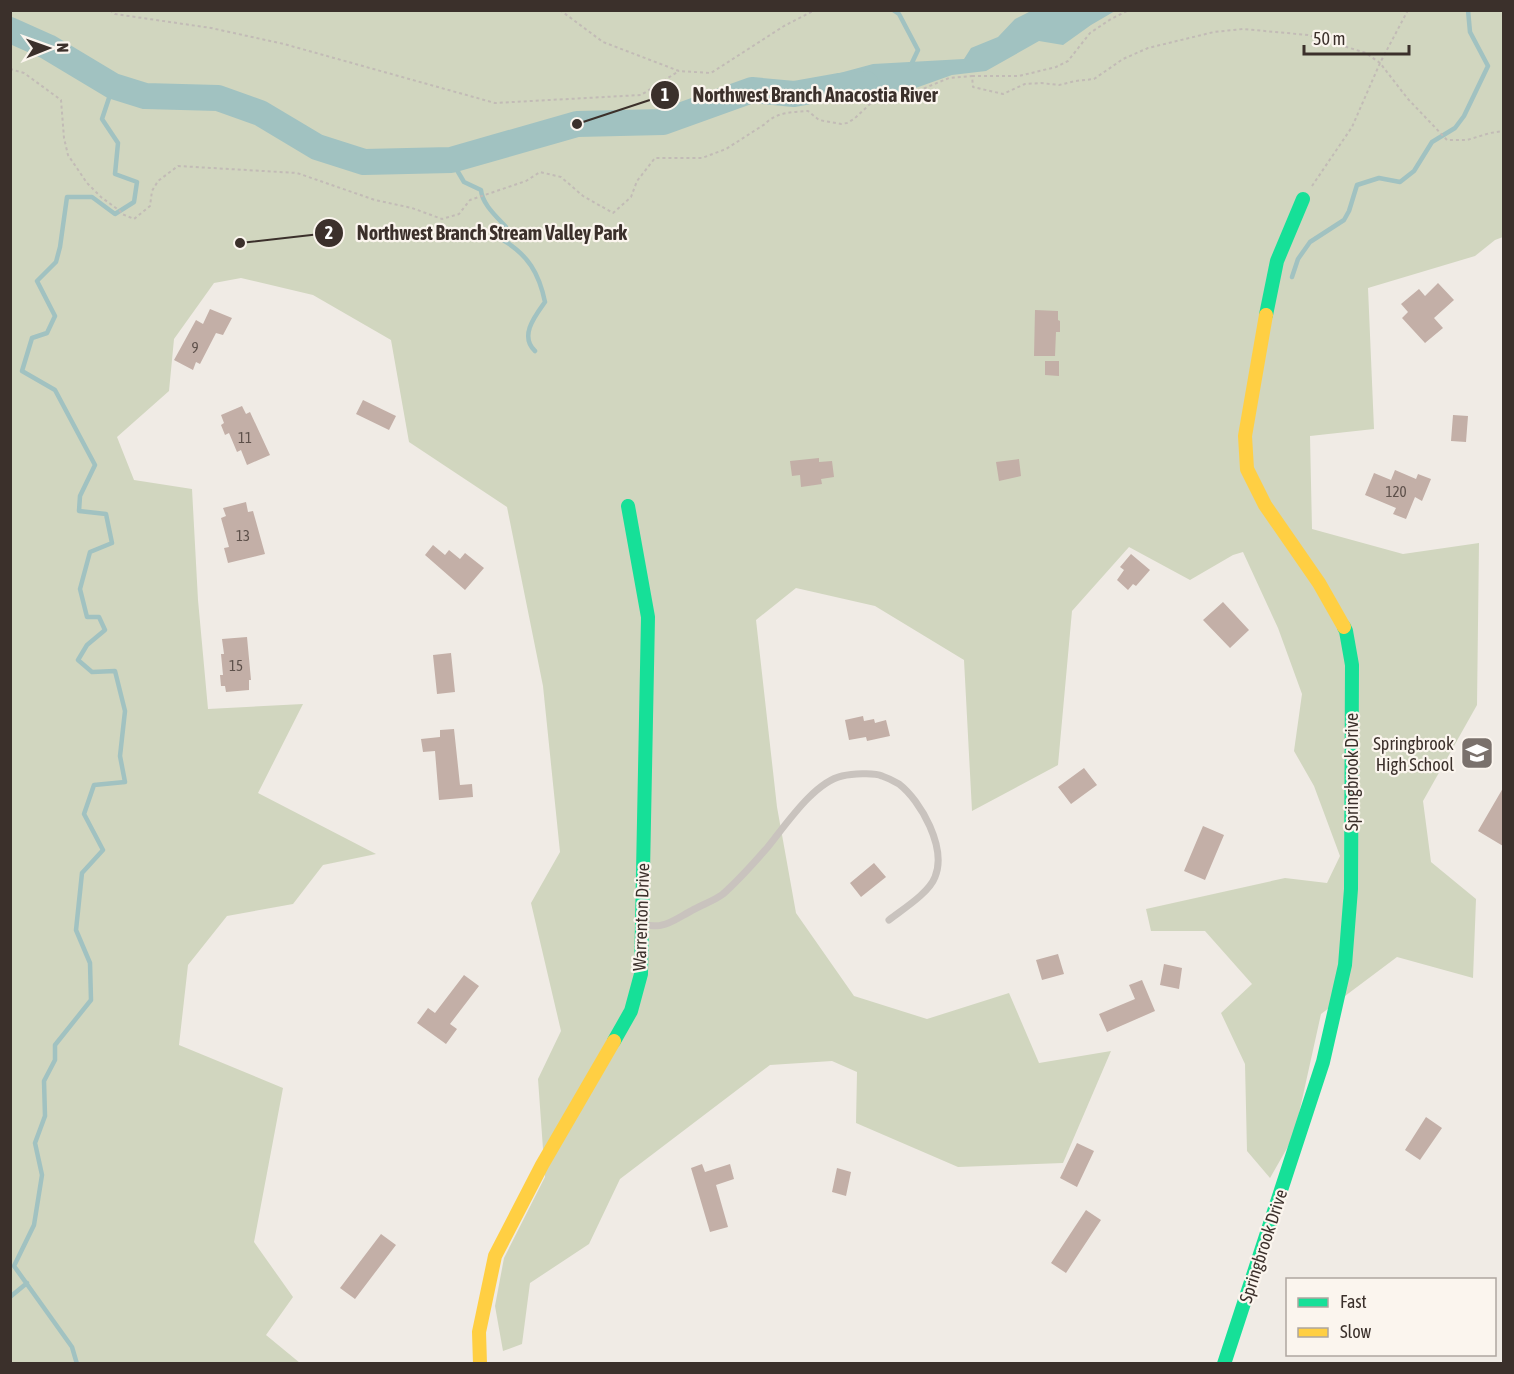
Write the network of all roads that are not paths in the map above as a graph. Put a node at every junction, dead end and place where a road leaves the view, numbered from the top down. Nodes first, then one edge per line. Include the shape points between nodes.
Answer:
1 (1303, 199) road end
2 (628, 506) dead end
3 (889, 920) dead end
4 (642, 925) junction
5 (480, 1364) edge
6 (1224, 1364) edge

1 - 6 street, Springbrook Drive via 1277,261 1265,318 1245,436 1247,469 1265,505 1319,583 1346,631 1352,665 1351,889 1345,965 1323,1062
2 - 4 street, Warrenton Drive via 648,617
3 - 4 lane via 920,896 935,878 938,853 924,814 909,794 880,774 861,774 840,776 806,800 721,895 663,926
4 - 5 street, Warrenton Drive via 640,974 632,1011 542,1165 495,1256 479,1332

